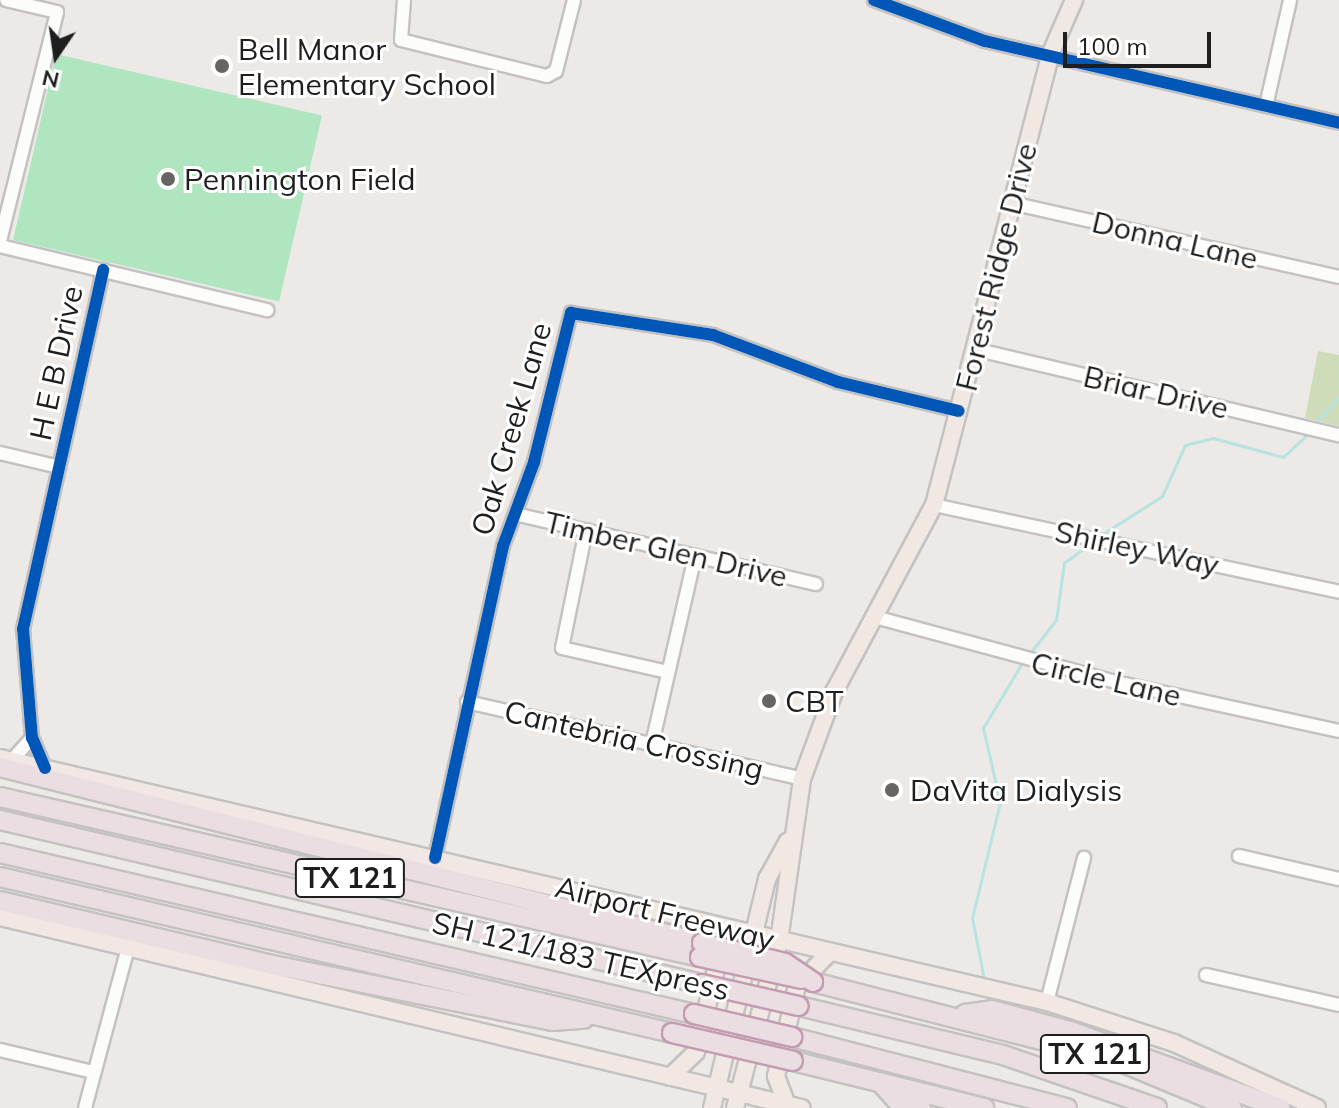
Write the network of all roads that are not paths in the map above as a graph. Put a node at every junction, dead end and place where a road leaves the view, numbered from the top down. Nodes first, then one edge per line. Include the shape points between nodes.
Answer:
1 (6, 0) edge
2 (404, 0) edge
3 (574, 0) edge
4 (874, 0) edge
5 (1074, 0) edge
6 (1290, 0) edge
7 (1050, 55) junction
8 (1266, 106) junction
9 (1339, 123) edge
10 (1011, 203) junction
11 (0, 244) edge
12 (103, 270) junction
13 (1339, 277) edge
14 (267, 310) dead end
15 (974, 349) junction
16 (959, 411) junction
17 (1339, 435) edge
18 (0, 453) edge
19 (59, 467) junction
20 (934, 505) junction
21 (515, 514) junction
22 (586, 530) junction
23 (695, 556) junction
24 (816, 584) dead end
25 (1339, 592) edge
26 (875, 617) junction
27 (668, 672) junction
28 (467, 702) junction
29 (1339, 731) edge
30 (32, 738) junction
31 (652, 744) junction
32 (4, 761) edge
33 (45, 768) junction
34 (802, 779) junction
35 (0, 797) edge
36 (0, 820) edge
37 (788, 841) junction
38 (0, 853) edge
39 (1239, 856) dead end
40 (435, 858) junction
41 (1084, 858) dead end
42 (0, 877) edge
43 (1339, 879) edge
44 (0, 901) edge
45 (0, 917) edge
46 (713, 925) junction
47 (753, 935) junction
48 (779, 941) junction
49 (128, 947) junction
50 (701, 950) junction
51 (829, 953) junction
52 (1206, 975) dead end
53 (1047, 1002) junction
54 (1339, 1005) edge
55 (953, 1016) junction
56 (606, 1017) junction
57 (0, 1050) edge
58 (93, 1072) junction
59 (670, 1077) junction
60 (880, 1082) junction
61 (716, 1088) junction
62 (737, 1101) edge
63 (795, 1106) edge
64 (85, 1108) edge
65 (712, 1108) edge
66 (921, 1108) edge
67 (984, 1108) edge
68 (1067, 1108) edge
69 (1157, 1108) edge
70 (1232, 1108) edge
71 (1281, 1108) edge
72 (1317, 1108) edge

1 - 11 street via 57,12
2 - 3 street via 401,40 547,76 556,71
4 - 7 street via 985,41
5 - 7 main road, Forest Ridge Drive
6 - 8 street
7 - 8 street
7 - 10 main road, Forest Ridge Drive
8 - 9 street
10 - 13 street, Donna Lane
10 - 15 main road, Forest Ridge Drive
11 - 12 street
12 - 14 street
12 - 19 street, H E B Drive
15 - 16 main road, Forest Ridge Drive
15 - 17 street, Briar Drive
16 - 20 main road, Forest Ridge Drive
16 - 21 street, Oak Creek Lane via 838,382 713,335 577,310
18 - 19 street
19 - 30 street, H E B Drive via 23,629
20 - 25 street, Shirley Way
20 - 26 main road, Forest Ridge Drive
21 - 22 street, Timber Glen Drive
21 - 28 street, Oak Creek Lane
22 - 23 street, Timber Glen Drive
22 - 27 street via 562,648
23 - 24 street, Timber Glen Drive
23 - 27 street
26 - 29 street, Circle Lane via 1018,658
26 - 34 main road, Forest Ridge Drive via 819,726
27 - 31 street
28 - 31 street, Cantebria Crossing
28 - 40 street, Oak Creek Lane
30 - 32 street
30 - 33 street, H E B Drive
31 - 34 street, Cantebria Crossing
32 - 33 main road, Airport Freeway
32 - 50 highway
33 - 40 main road, Airport Freeway
34 - 37 main road, Forest Ridge Drive
35 - 50 highway, Airport Freeway / TX 121
36 - 69 highway, SH 121/183 TEXpress, bridge via 1003,1055
37 - 47 main road, Forest Ridge Drive via 771,870
37 - 48 main road, Forest Ridge Drive via 792,865
38 - 68 highway, SH 121/183 TEXpress, bridge via 792,1037
39 - 43 street
40 - 46 main road, Airport Freeway
41 - 53 street
42 - 56 highway, TX 121
44 - 56 highway via 552,1021
45 - 49 main road
46 - 47 main road, Airport Freeway
46 - 59 main road via 721,951 696,1052
47 - 48 main road, Airport Freeway
47 - 61 main road, Forest Ridge Drive
48 - 51 main road, Airport Freeway
48 - 62 main road, Forest Ridge Drive
49 - 58 street
49 - 59 main road
50 - 55 highway, Airport Freeway / TX 121, bridge
51 - 53 main road, Airport Freeway
51 - 63 main road via 797,986 776,1076
52 - 54 street
53 - 72 main road, Airport Freeway via 1174,1043
55 - 70 highway, Airport Freeway / TX 121 via 1111,1058
55 - 71 highway via 992,1010 1059,1028
56 - 60 highway, TX 121, bridge
57 - 58 street
58 - 64 street
59 - 61 main road
60 - 66 highway via 898,1102
60 - 67 highway, TX 121
61 - 62 main road
61 - 65 main road, Forest Ridge Drive
62 - 63 main road

